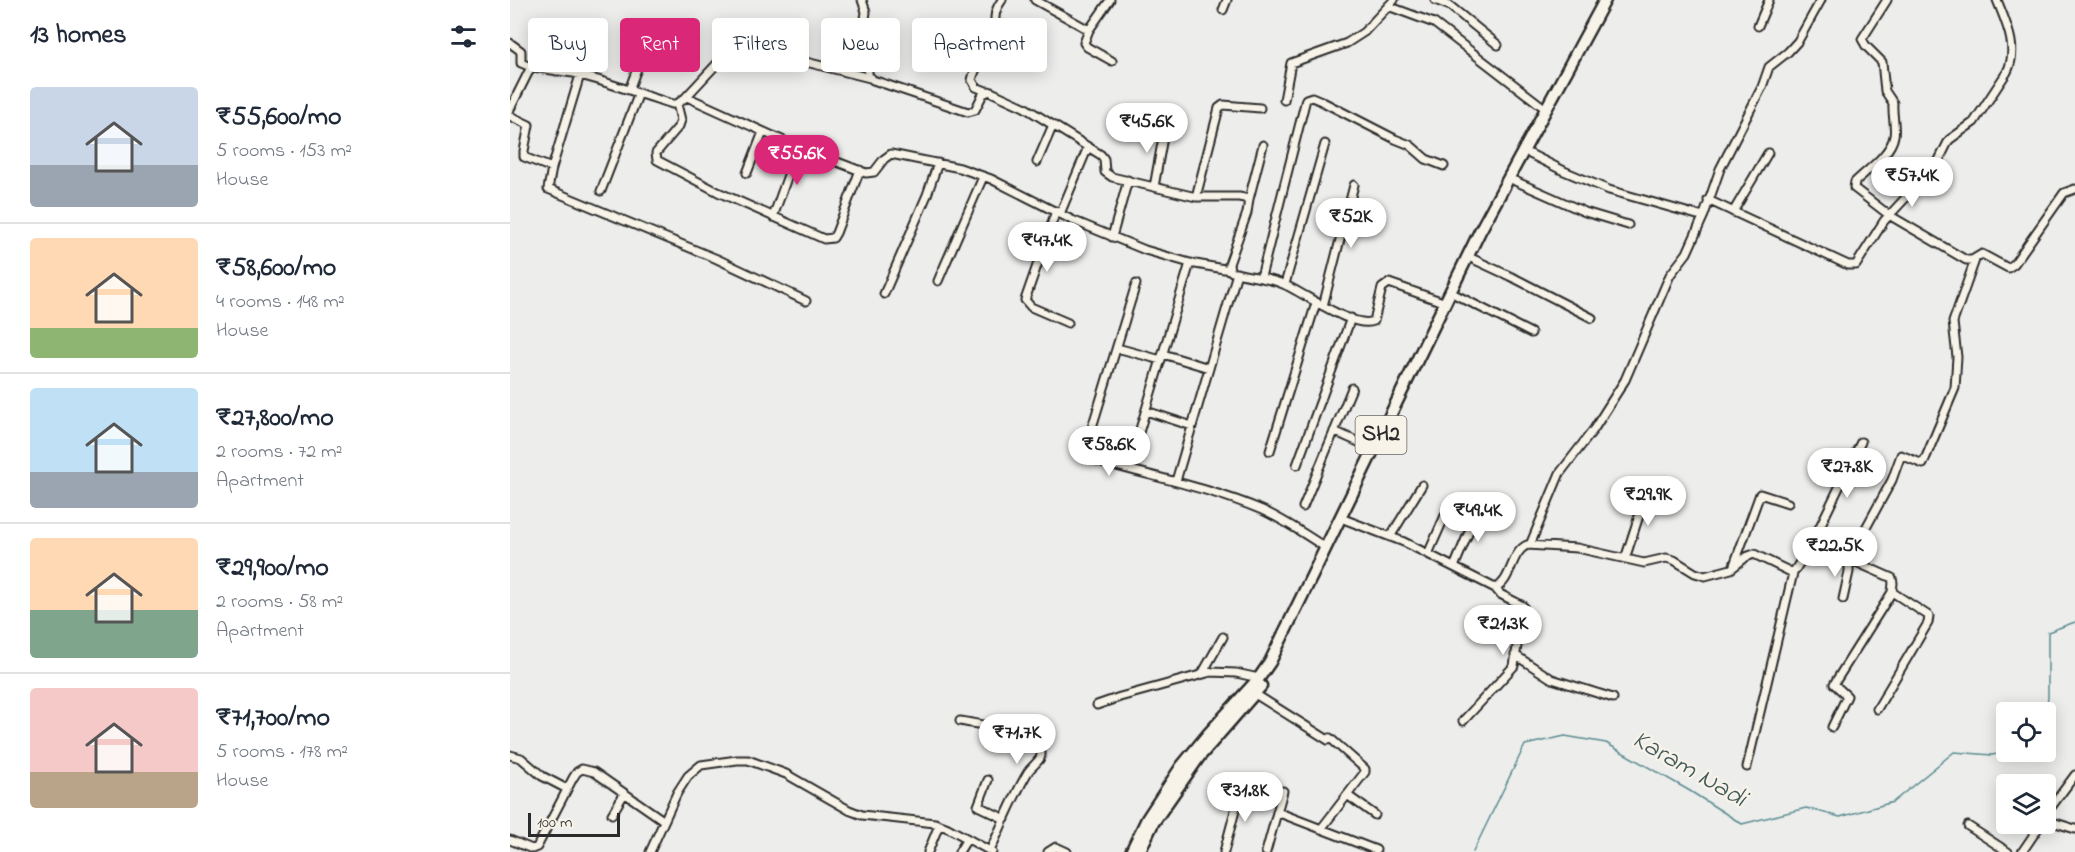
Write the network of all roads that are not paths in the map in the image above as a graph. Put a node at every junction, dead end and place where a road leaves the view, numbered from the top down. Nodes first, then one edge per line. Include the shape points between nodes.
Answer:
1 (1002, 0) edge
2 (1035, 0) edge
3 (1110, 0) edge
4 (1227, 0) edge
5 (1435, 0) edge
6 (1605, 0) edge
7 (1612, 0) edge
8 (1821, 0) edge
9 (1887, 0) edge
10 (1997, 0) edge
11 (1766, 1) edge
12 (1391, 3) edge
13 (1223, 10) dead end
14 (1758, 26) dead end
15 (1089, 30) junction
16 (510, 43) edge
17 (1498, 45) dead end
18 (1112, 61) dead end
19 (528, 66) edge
20 (529, 72) edge
21 (562, 72) edge
22 (636, 72) edge
23 (869, 72) edge
24 (580, 75) junction
25 (870, 78) junction
26 (629, 90) junction
27 (986, 91) junction
28 (639, 93) junction
29 (687, 97) junction
30 (1284, 100) dead end
31 (677, 104) junction
32 (1260, 108) dead end
33 (510, 110) edge
34 (1547, 110) junction
35 (510, 116) edge
36 (1053, 125) junction
37 (1165, 126) dead end
38 (763, 132) junction
39 (1325, 144) dead end
40 (1263, 145) dead end
41 (798, 147) junction
42 (1088, 147) junction
43 (1767, 153) dead end
44 (1530, 154) junction
45 (1037, 162) dead end
46 (938, 163) junction
47 (1444, 166) dead end
48 (552, 168) junction
49 (860, 170) junction
50 (747, 173) dead end
51 (983, 177) junction
52 (1128, 180) junction
53 (1515, 181) junction
54 (1354, 185) dead end
55 (1154, 187) junction
56 (2075, 189) edge
57 (601, 191) dead end
58 (1502, 196) junction
59 (1196, 197) junction
60 (1249, 199) junction
61 (1708, 200) junction
62 (1058, 212) junction
63 (1733, 212) junction
64 (1704, 215) junction
65 (1889, 215) junction
66 (773, 217) junction
67 (1628, 225) dead end
68 (1112, 237) junction
69 (1473, 260) junction
70 (1974, 260) junction
71 (1190, 263) junction
72 (1233, 272) junction
73 (1261, 277) junction
74 (938, 281) dead end
75 (1136, 284) dead end
76 (1285, 284) junction
77 (884, 294) dead end
78 (1456, 295) junction
79 (806, 301) dead end
80 (1446, 303) junction
81 (1319, 305) junction
82 (1351, 318) junction
83 (1592, 318) dead end
84 (1068, 323) dead end
85 (1531, 333) dead end
86 (1117, 348) junction
87 (1162, 357) junction
88 (1209, 368) junction
89 (1352, 388) dead end
90 (1146, 411) junction
91 (1192, 426) junction
92 (1334, 431) junction
93 (1861, 442) dead end
94 (1374, 449) junction
95 (1270, 451) dead end
96 (1297, 465) dead end
97 (1128, 469) junction
98 (1176, 481) junction
99 (1422, 485) dead end
100 (1648, 488) dead end
101 (1788, 503) dead end
102 (1303, 507) dead end
103 (1479, 508) dead end
104 (1448, 509) dead end
105 (1346, 520) junction
106 (1390, 537) junction
107 (1530, 545) junction
108 (1811, 545) junction
109 (1326, 548) junction
110 (1428, 554) junction
111 (1625, 559) junction
112 (1848, 560) junction
113 (1454, 567) junction
114 (1733, 568) junction
115 (1793, 573) junction
116 (1495, 588) junction
117 (1892, 592) junction
118 (1843, 599) dead end
119 (1223, 637) dead end
120 (1515, 655) junction
121 (1202, 674) junction
122 (1259, 678) junction
123 (1254, 694) junction
124 (1612, 698) dead end
125 (1097, 705) dead end
126 (1877, 709) dead end
127 (960, 721) dead end
128 (1463, 721) dead end
129 (1832, 727) dead end
130 (510, 755) edge
131 (1747, 767) dead end
132 (2075, 775) edge
133 (988, 780) dead end
134 (1241, 788) dead end
135 (567, 789) junction
136 (1283, 791) dead end
137 (624, 794) junction
138 (1347, 795) junction
139 (2056, 801) edge
140 (1277, 812) junction
141 (612, 814) dead end
142 (1375, 815) dead end
143 (1005, 819) junction
144 (663, 820) junction
145 (2056, 823) edge
146 (939, 825) junction
147 (1968, 826) dead end
148 (1321, 829) junction
149 (2075, 829) edge
150 (2034, 834) edge
151 (968, 839) junction
152 (510, 840) edge
153 (530, 850) edge
154 (1136, 850) edge
155 (1376, 850) dead end
156 (650, 852) edge
157 (928, 852) edge
158 (959, 852) edge
159 (991, 852) edge
160 (1048, 852) edge
161 (1067, 852) edge
162 (1224, 852) edge
163 (1266, 852) edge
164 (2008, 852) edge
165 (2022, 852) edge

1 - 27 street via 995,11 995,33 972,80 976,87
2 - 15 street
3 - 15 street
4 - 13 street
5 - 17 street via 1450,6
6 - 34 main road, SH2
7 - 44 main road, SH2
8 - 61 street via 1798,41 1769,67
9 - 65 street via 1862,39 1882,62 1885,91 1893,104 1894,139 1853,185
10 - 65 street via 2012,43 2008,70 1974,122 1949,140 1930,178
11 - 14 street
12 - 30 street via 1364,32 1347,43 1291,63
12 - 34 street via 1434,23
15 - 18 street via 1084,45
16 - 19 street via 521,51 521,63
20 - 33 street
21 - 24 street
22 - 26 street
23 - 25 street
24 - 26 street
24 - 48 street
25 - 27 street via 968,112 975,110
25 - 29 street via 782,56 763,63 727,53
26 - 28 street
27 - 36 street
28 - 31 street
28 - 57 street
29 - 31 street
29 - 38 street
31 - 66 street via 679,126 658,150 657,160
32 - 59 street via 1219,108
34 - 58 main road, SH2
35 - 48 street via 529,125 524,158
36 - 42 street
36 - 45 street
37 - 55 street
38 - 41 street
38 - 50 street
39 - 76 street
40 - 60 street
41 - 49 street
41 - 66 street
42 - 52 street via 1101,154 1105,172
42 - 62 street
43 - 63 street
44 - 53 main road, SH2
44 - 64 street via 1626,196
46 - 49 street via 891,154 874,172
46 - 51 street
46 - 77 street
47 - 73 street via 1309,97
48 - 79 street via 550,191 717,259
49 - 66 street via 833,238 824,239
51 - 62 street
51 - 74 street
52 - 55 street
52 - 68 street
53 - 58 main road, SH2
53 - 67 street via 1585,212
54 - 81 street
55 - 59 street
56 - 70 street via 2064,193 2010,267 1983,255
58 - 69 main road, SH2
58 - 80 main road, SH2
59 - 60 street
60 - 72 street via 1229,264
61 - 63 street
61 - 64 street
62 - 68 street
62 - 84 street via 1025,300 1031,307
63 - 65 street via 1854,266
64 - 107 street via 1687,253 1670,275 1628,374 1594,429 1560,473
65 - 70 street via 1966,260
68 - 71 street
69 - 78 main road, SH2
69 - 83 street
70 - 112 street via 1953,322 1955,388 1934,438 1923,464 1900,455 1892,480
71 - 72 street
71 - 87 street
72 - 73 street
72 - 88 street
73 - 76 street
75 - 86 street
76 - 81 street
78 - 85 street
78 - 105 main road, SH2
80 - 82 street via 1389,283 1382,288 1374,321
80 - 94 main road, SH2
81 - 82 street
81 - 95 street
82 - 96 street
86 - 87 street
86 - 97 street via 1086,455
87 - 88 street
87 - 90 street
88 - 91 street
89 - 92 street
90 - 91 street
90 - 97 street
91 - 98 street
92 - 94 street
92 - 102 street
93 - 108 street
94 - 109 main road, SH2
97 - 98 street
98 - 109 street via 1263,511
99 - 106 street
100 - 111 street
101 - 114 street via 1760,494
103 - 113 street
104 - 110 street
105 - 106 street
105 - 123 main road, SH2 via 1275,665
106 - 110 street
107 - 111 street via 1577,548
107 - 116 street via 1520,549 1502,584
108 - 112 street
108 - 115 street
109 - 122 main road, SH2
110 - 113 street
111 - 114 street via 1647,563 1666,558 1705,576
112 - 117 street via 1892,578
112 - 118 street
113 - 116 street
114 - 115 street via 1754,554
115 - 131 street
116 - 120 street via 1523,606
117 - 126 street via 1927,614 1930,620
117 - 129 street via 1834,684 1847,696
119 - 121 street
120 - 124 street via 1549,677
120 - 128 street via 1513,668
121 - 122 street via 1220,671
121 - 125 street
122 - 154 main road, SH2 via 1181,767 1147,819
123 - 138 street via 1329,739 1365,770
123 - 154 main road, SH2 via 1198,757
127 - 143 street via 1014,731 1040,748 1041,756 1028,771
130 - 135 street via 521,758 542,776
132 - 139 street
133 - 143 street via 978,806
134 - 162 street
135 - 137 street via 577,771 584,769
135 - 153 street via 539,844
136 - 140 street
137 - 141 street
137 - 144 street
138 - 142 street
138 - 148 street
140 - 148 street
140 - 163 street
143 - 159 street
144 - 146 street via 677,793 701,765 748,760 786,774 862,815
144 - 156 street
145 - 149 street
146 - 151 street
146 - 157 street
147 - 164 street
148 - 155 street
150 - 165 street
151 - 158 street
151 - 159 street
152 - 153 street
160 - 161 street via 1056,847

